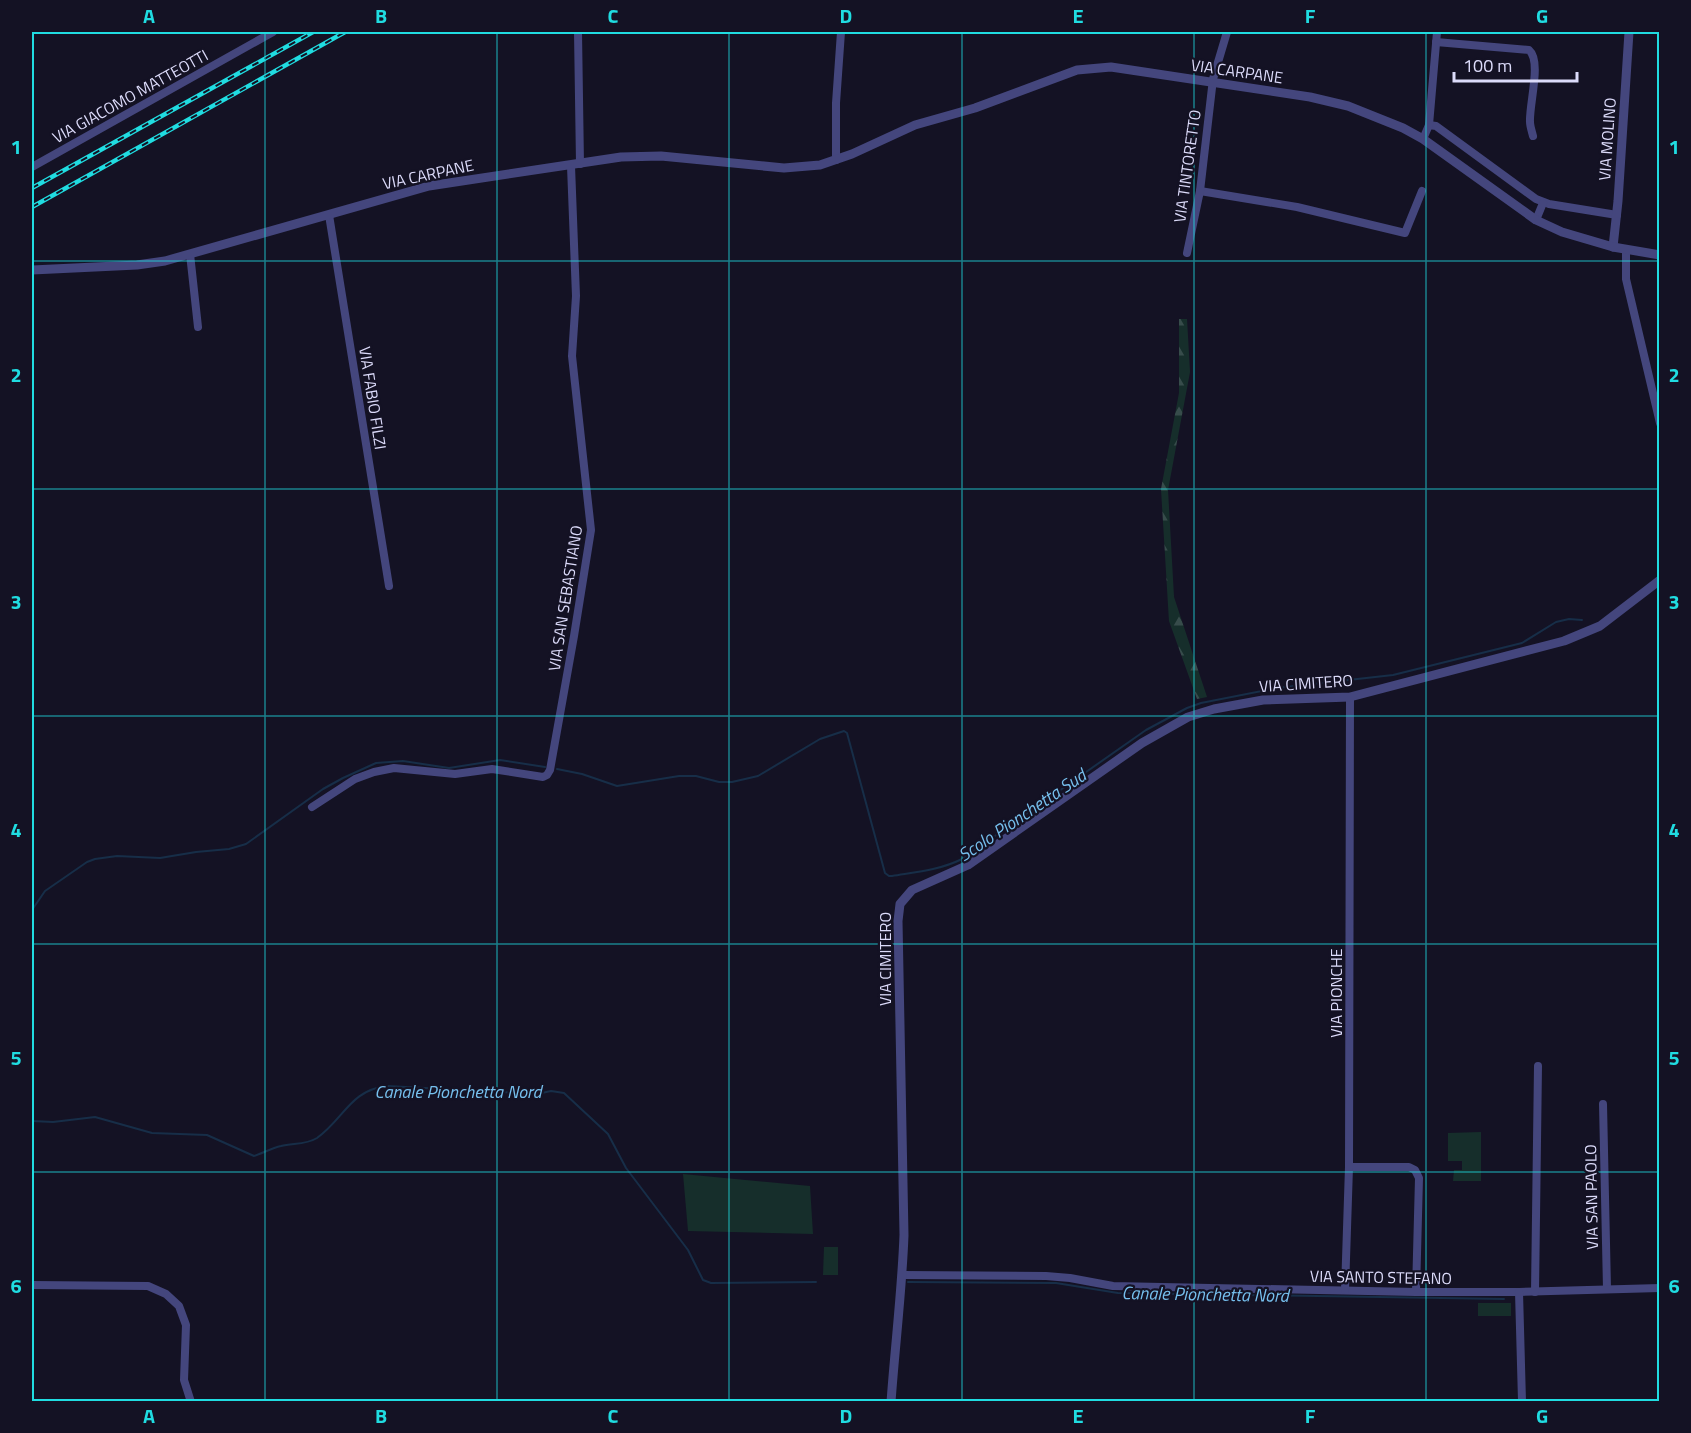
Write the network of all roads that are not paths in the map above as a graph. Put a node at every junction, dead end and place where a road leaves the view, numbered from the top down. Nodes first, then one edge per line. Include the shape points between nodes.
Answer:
1 (273, 32) edge
2 (578, 32) edge
3 (841, 32) edge
4 (1227, 32) edge
5 (1437, 32) edge
6 (1629, 32) edge
7 (1436, 42) junction
8 (1212, 83) junction
9 (1429, 125) junction
10 (1533, 136) dead end
11 (1423, 139) junction
12 (836, 160) junction
13 (576, 165) junction
14 (32, 167) edge
15 (1200, 191) junction
16 (1422, 191) dead end
17 (1543, 203) junction
18 (329, 215) junction
19 (1617, 215) junction
20 (1536, 220) junction
21 (1613, 248) junction
22 (1626, 250) junction
23 (1187, 253) dead end
24 (190, 254) junction
25 (1659, 255) edge
26 (32, 270) edge
27 (198, 327) dead end
28 (1659, 423) edge
29 (1659, 580) edge
30 (389, 586) dead end
31 (1350, 698) junction
32 (312, 807) dead end
33 (1538, 1066) dead end
34 (1603, 1104) dead end
35 (1349, 1167) junction
36 (902, 1279) junction
37 (32, 1285) edge
38 (1659, 1288) edge
39 (1607, 1289) junction
40 (1345, 1290) junction
41 (1519, 1292) junction
42 (1535, 1292) junction
43 (1416, 1293) junction
44 (191, 1401) edge
45 (891, 1401) edge
46 (1522, 1401) edge

1 - 14 street, VIA GIACOMO MATTEOTTI
2 - 13 street
3 - 12 street
4 - 8 street, VIA TINTORETTO
5 - 7 street
6 - 19 street, VIA MOLINO
7 - 9 street
7 - 10 street via 1532,52
8 - 11 street, VIA CARPANE via 1348,106
8 - 12 street, VIA CARPANE via 1112,67 1077,70 975,108 915,125
8 - 15 street, VIA TINTORETTO
9 - 11 street
9 - 17 street via 1436,126
11 - 20 street, VIA CARPANE
12 - 13 street, VIA CARPANE via 783,168 661,156 621,157
13 - 18 street, VIA CARPANE via 429,186
13 - 32 street, VIA SAN SEBASTIANO via 572,356 591,530 550,770 543,777 492,769 455,774 394,768 364,775
15 - 16 street via 1297,207 1405,234
15 - 23 street, VIA TINTORETTO
17 - 19 street
17 - 20 street
18 - 24 street, VIA CARPANE
18 - 30 street, VIA FABIO FILZI
19 - 21 street, VIA MOLINO
20 - 21 street, VIA CARPANE
21 - 22 street, VIA CARPANE
22 - 25 street, VIA CARPANE
22 - 28 street via 1626,279
24 - 26 street, VIA CARPANE via 137,265
24 - 27 street
29 - 31 street, VIA CIMITERO via 1600,626 1580,636
31 - 35 street, VIA PIONCHE
31 - 36 street, VIA CIMITERO via 1263,700 1188,717 1142,742 968,865 918,886 903,898 898,921
33 - 42 street
34 - 39 street, VIA SAN PAOLO
35 - 40 street, VIA PIONCHE
35 - 43 street via 1409,1167 1417,1173
36 - 40 street, VIA SANTO STEFANO via 1046,1276 1113,1286
36 - 45 street
37 - 44 street via 148,1286 166,1294 179,1306 186,1325 184,1380
38 - 39 street, VIA SANTO STEFANO
39 - 42 street, VIA SANTO STEFANO
40 - 43 street, VIA SANTO STEFANO
41 - 42 street, VIA SANTO STEFANO
41 - 43 street, VIA SANTO STEFANO
41 - 46 street

